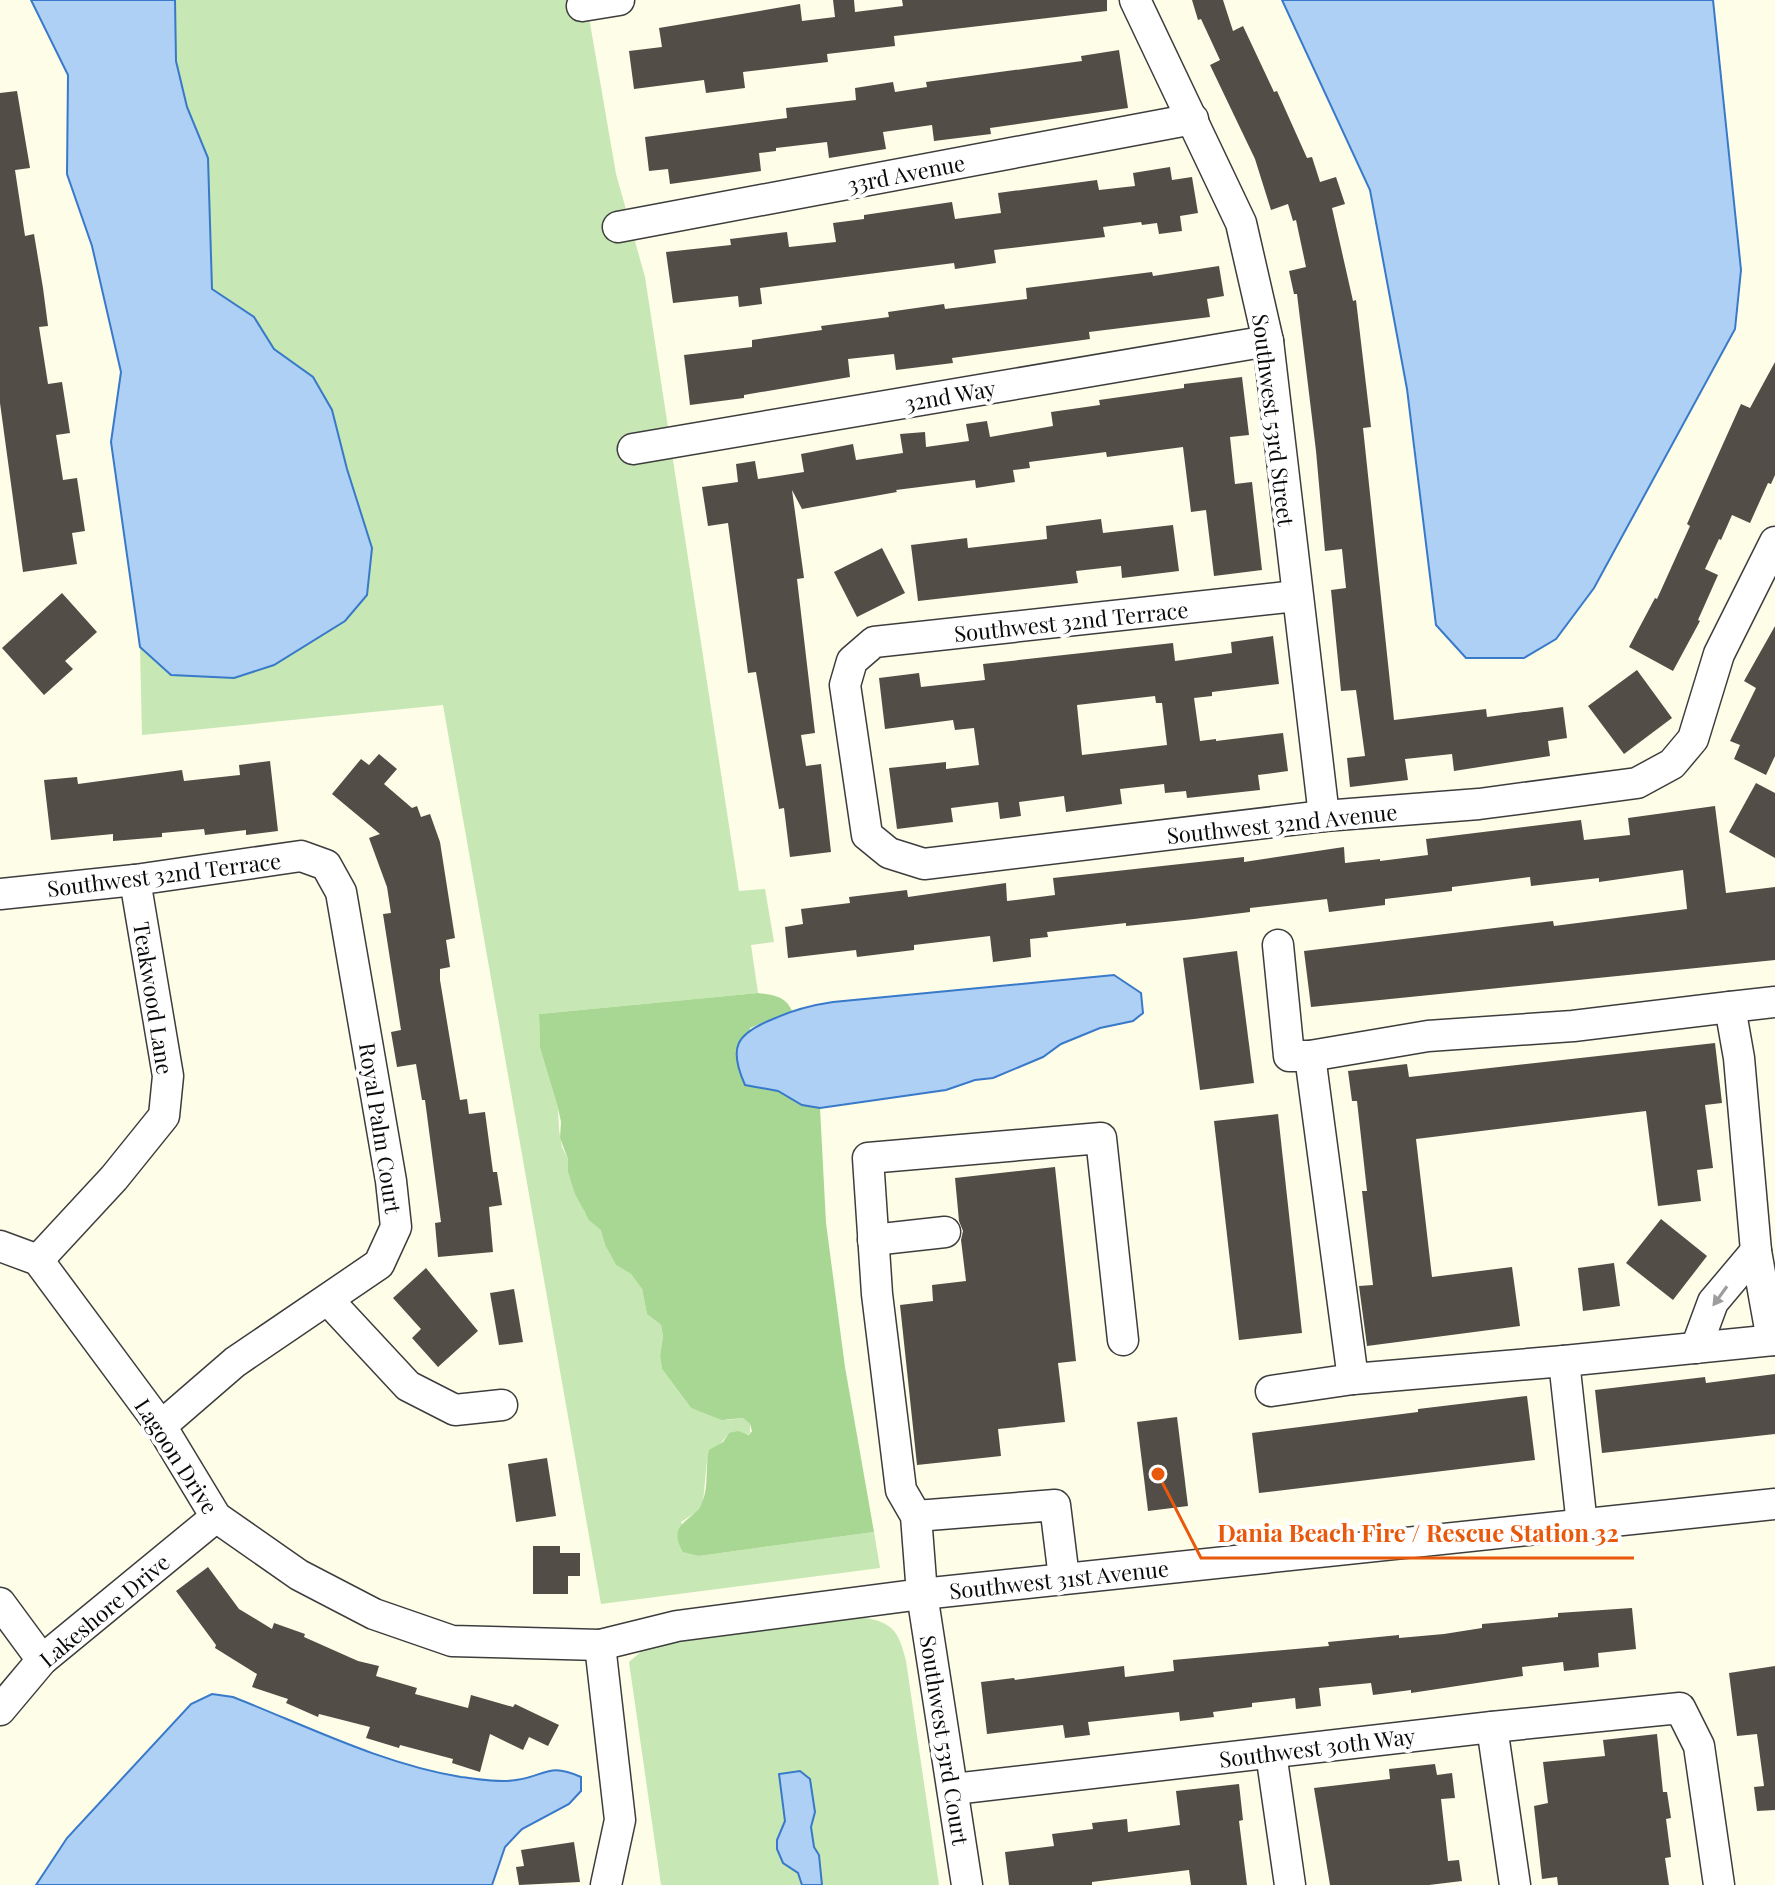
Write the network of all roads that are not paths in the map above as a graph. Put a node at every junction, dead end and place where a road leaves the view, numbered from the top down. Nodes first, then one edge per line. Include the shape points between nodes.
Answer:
1 (619, 0) edge
2 (1135, 0) edge
3 (582, 6) dead end
4 (1193, 119) junction
5 (618, 227) dead end
6 (1268, 341) junction
7 (633, 449) dead end
8 (1775, 542) edge
9 (1296, 596) junction
10 (1324, 816) junction
11 (889, 853) joint
12 (326, 865) joint
13 (135, 880) junction
14 (0, 894) edge
15 (1278, 945) dead end
16 (1775, 1002) edge
17 (1730, 1007) junction
18 (1310, 1056) junction
19 (945, 1232) dead end
20 (873, 1240) junction
21 (0, 1246) edge
22 (1756, 1251) junction
23 (38, 1260) junction
24 (328, 1300) junction
25 (1123, 1340) dead end
26 (1773, 1340) edge
27 (1696, 1348) junction
28 (1564, 1361) junction
29 (1353, 1379) junction
30 (1271, 1391) dead end
31 (502, 1405) dead end
32 (161, 1426) junction
33 (1775, 1504) edge
34 (916, 1516) junction
35 (216, 1517) junction
36 (1582, 1525) junction
37 (1064, 1578) junction
38 (922, 1594) junction
39 (0, 1603) edge
40 (677, 1626) joint
41 (600, 1645) junction
42 (42, 1660) junction
43 (0, 1710) edge
44 (1492, 1727) junction
45 (1271, 1753) junction
46 (954, 1789) junction
47 (606, 1885) edge
48 (967, 1885) edge
49 (1290, 1885) edge
50 (1515, 1885) edge
51 (1719, 1885) edge

1 - 3 street
2 - 4 street, Southwest 53rd Street
4 - 5 street, 33rd Avenue
4 - 6 street, Southwest 53rd Street via 1241,223
6 - 7 street, 32nd Way
6 - 9 street, Southwest 53rd Street
8 - 10 street, Southwest 32nd Avenue via 1719,654 1693,739 1672,764 1637,783 1479,804
9 - 10 street, Southwest 53rd Street
9 - 11 street, Southwest 32nd Terrace via 874,642 852,661 845,685 867,835
10 - 11 street, Southwest 32nd Avenue via 924,864
12 - 13 street, Southwest 32nd Terrace via 301,856
12 - 24 street, Royal Palm Court via 341,892 396,1227 379,1264
13 - 14 street, Southwest 32nd Terrace
13 - 23 street, Teakwood Lane via 168,1076 164,1116
15 - 18 street via 1289,1056
16 - 17 street
17 - 18 street via 1428,1036
17 - 22 street
18 - 29 street
19 - 20 street
20 - 25 street, Southwest 53rd Court via 868,1158 1101,1138
20 - 34 street, Southwest 53rd Court via 901,1490
21 - 23 street
22 - 26 street
22 -> 27 street via 1713,1302
23 - 32 street, Lagoon Drive
24 - 31 street via 408,1386 455,1410
24 - 32 street, Royal Palm Court via 235,1362
26 - 27 street
27 - 28 street
28 - 29 street
28 - 36 street
29 - 30 street
32 - 35 street, Lagoon Drive
33 - 36 street, Southwest 31st Avenue
34 - 37 street via 1055,1505
34 - 38 street, Southwest 53rd Court
35 - 41 street, Lagoon Drive via 299,1575 374,1614 452,1641
35 - 42 street, Lakeshore Drive
36 - 37 street, Southwest 31st Avenue
37 - 38 street, Southwest 31st Avenue
38 - 40 street, Southwest 31st Avenue
38 - 46 street, Southwest 53rd Court
39 - 42 street
40 - 41 street, Lagoon Drive
41 - 47 street via 620,1820
42 - 43 street, Lakeshore Drive
44 - 45 street, Southwest 30th Way
44 - 50 street
44 - 51 street, Southwest 30th Way via 1680,1708 1699,1746
45 - 46 street, Southwest 30th Way
45 - 49 street
46 - 48 street, Southwest 53rd Court

